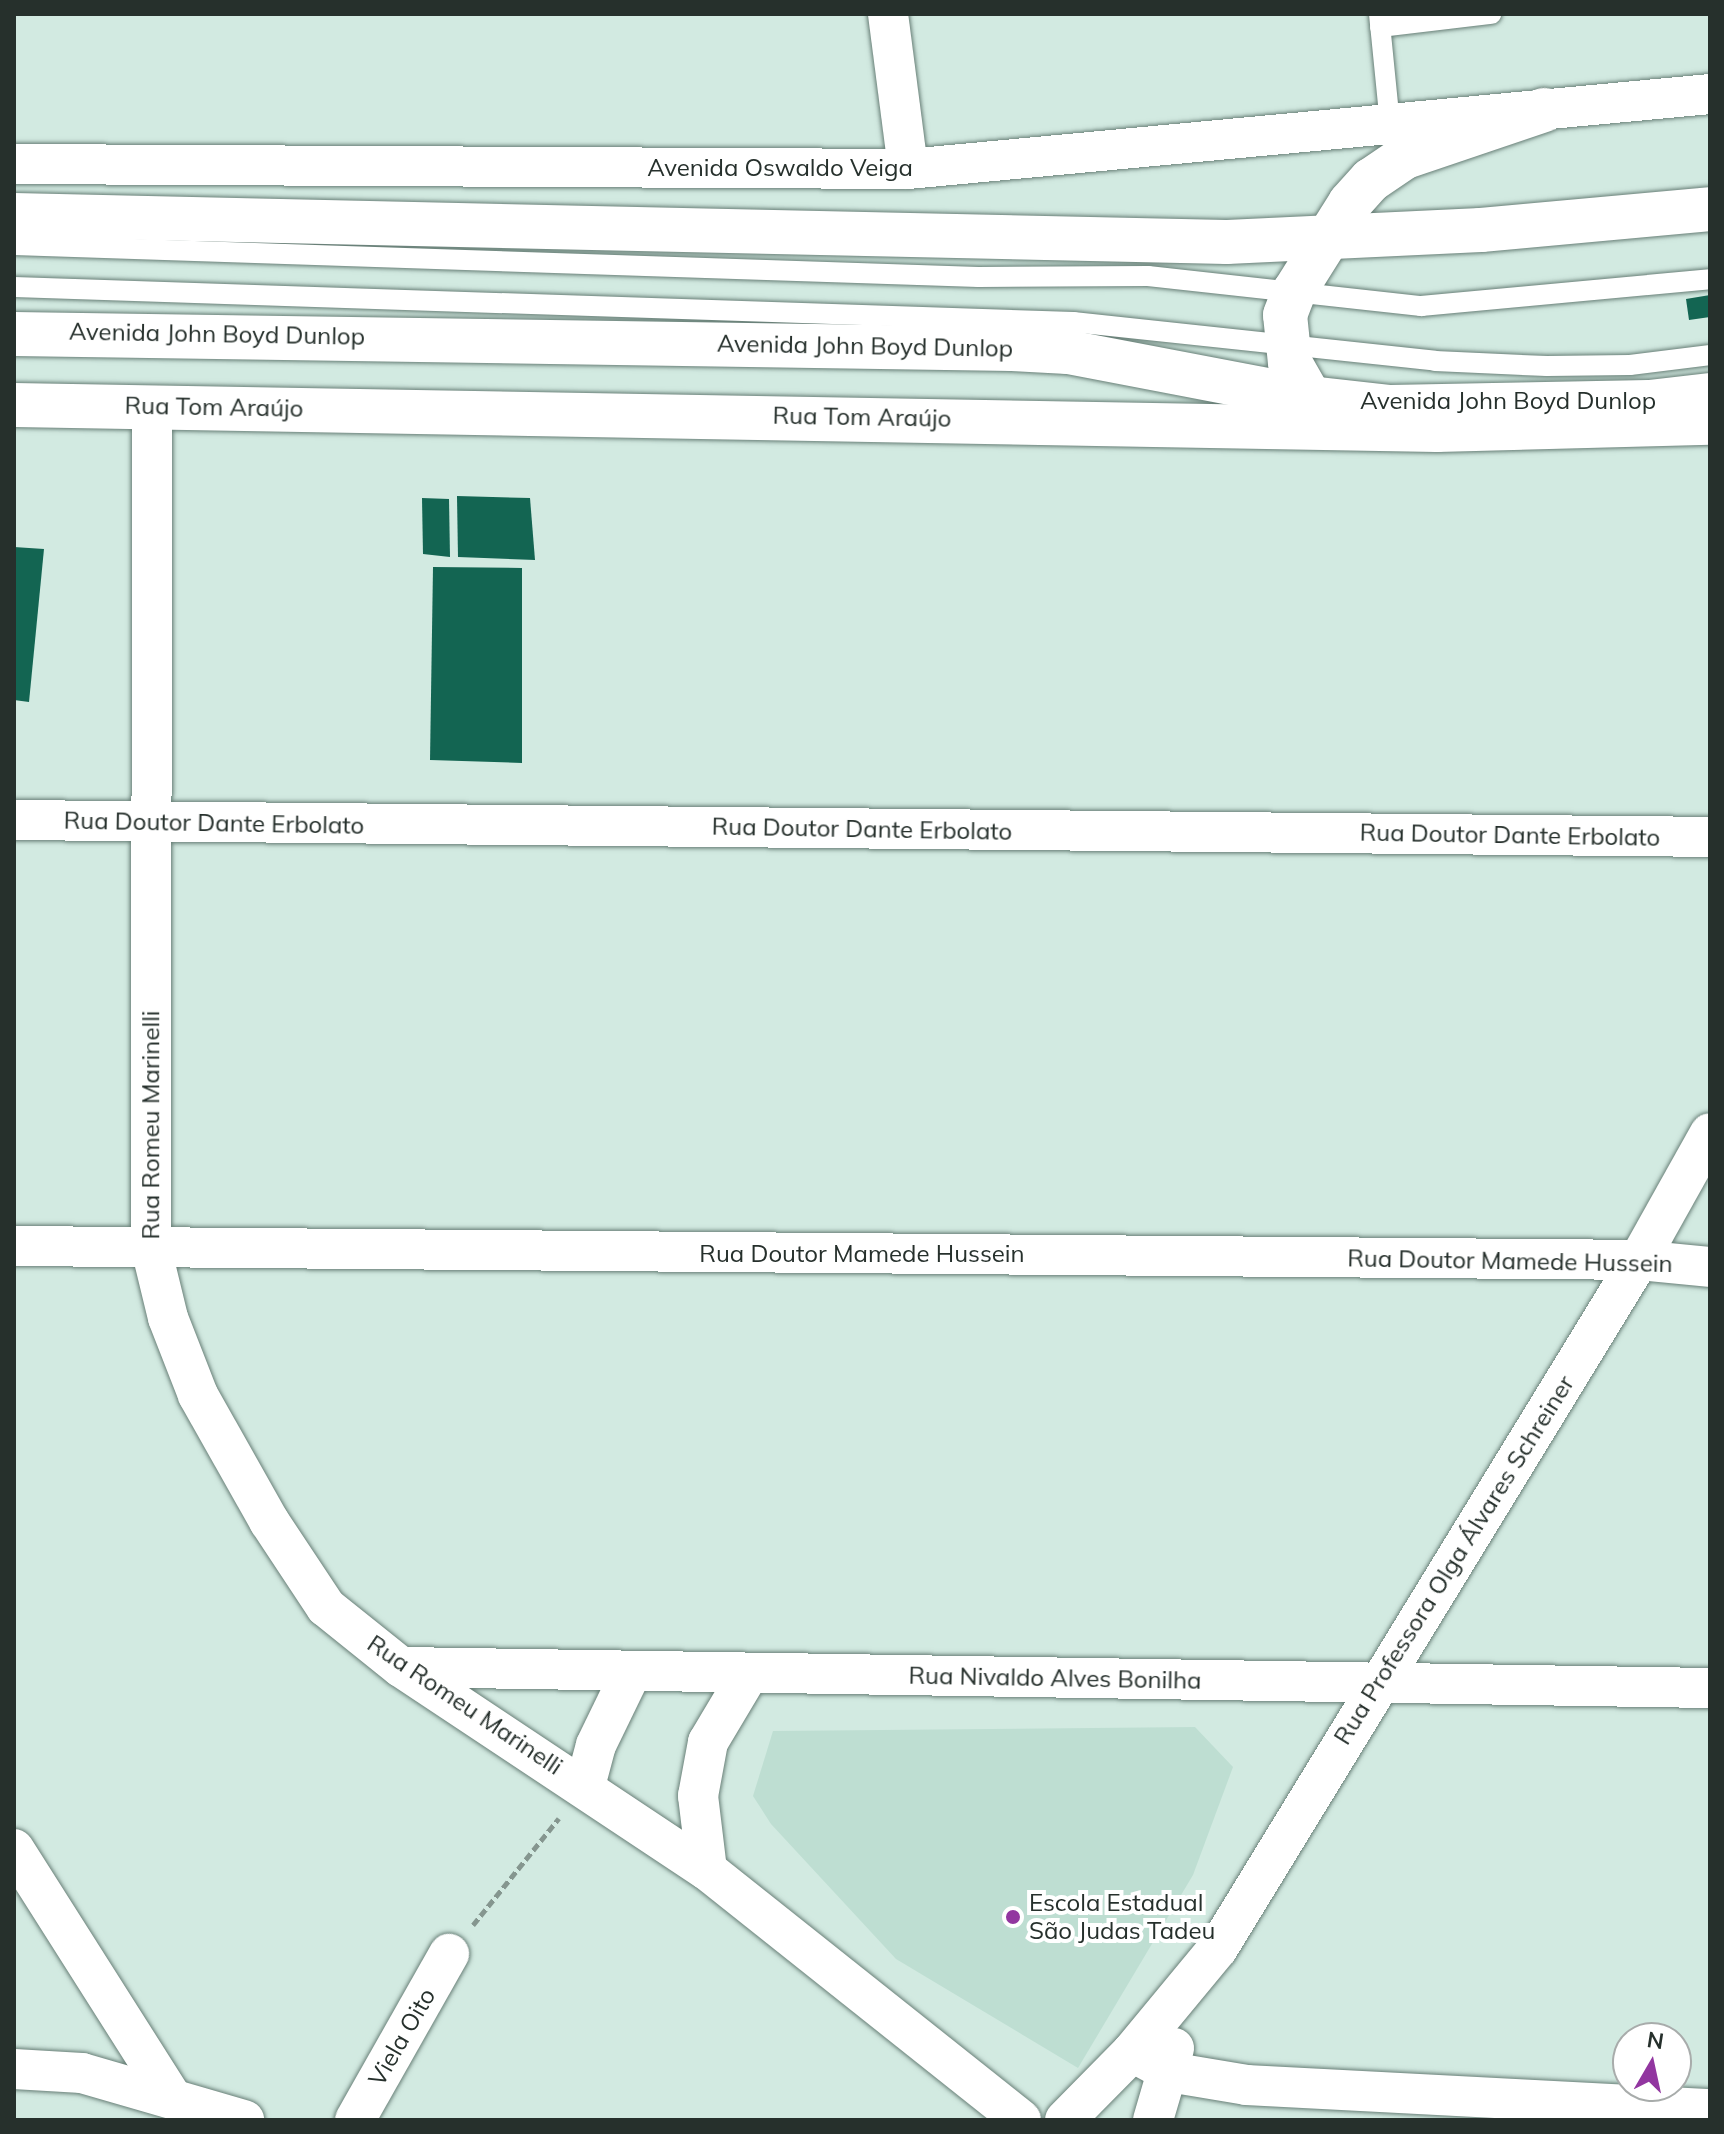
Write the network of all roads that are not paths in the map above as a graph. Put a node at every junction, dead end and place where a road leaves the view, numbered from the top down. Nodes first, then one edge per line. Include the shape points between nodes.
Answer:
1 (888, 14) edge
2 (1491, 14) edge
3 (1380, 20) edge
4 (1710, 94) edge
5 (1544, 110) junction
6 (1390, 125) junction
7 (14, 164) edge
8 (908, 169) junction
9 (1710, 209) edge
10 (14, 215) edge
11 (1326, 239) junction
12 (14, 245) edge
13 (1710, 279) edge
14 (14, 287) edge
15 (1294, 292) junction
16 (14, 334) edge
17 (1284, 343) junction
18 (1710, 355) edge
19 (1310, 398) junction
20 (14, 405) edge
21 (152, 406) junction
22 (1390, 407) junction
23 (1707, 414) edge
24 (1437, 430) junction
25 (14, 820) edge
26 (151, 822) junction
27 (1710, 837) edge
28 (1710, 1133) edge
29 (14, 1246) edge
30 (151, 1248) junction
31 (1639, 1260) junction
32 (1710, 1267) edge
33 (401, 1667) junction
34 (631, 1673) junction
35 (748, 1675) junction
36 (1377, 1682) junction
37 (1710, 1688) edge
38 (585, 1786) junction
39 (14, 1849) edge
40 (707, 1870) junction
41 (449, 1954) road end
42 (1189, 1982) junction
43 (1132, 2052) junction
44 (14, 2069) edge
45 (1169, 2072) junction
46 (170, 2095) junction
47 (1710, 2109) edge
48 (244, 2120) edge
49 (355, 2120) edge
50 (1021, 2120) edge
51 (1065, 2120) edge
52 (1153, 2120) edge

1 - 8 street
2 - 3 lane
3 - 6 lane
4 - 5 street, Avenida Oswaldo Veiga
5 - 6 street, Avenida Oswaldo Veiga
5 - 11 main road via 1405,157 1371,180
6 - 8 street, Avenida Oswaldo Veiga
7 - 8 street, Avenida Oswaldo Veiga
9 - 11 main road
10 - 11 main road via 1227,242
11 - 15 main road
12 - 15 lane via 978,277 1148,276
13 - 15 lane via 1461,306
14 - 17 lane via 997,318
15 - 17 main road via 1285,315
16 - 19 main road, Avenida John Boyd Dunlop via 1012,349 1068,352
17 - 18 lane via 1435,361 1547,366 1630,365
17 - 19 main road
19 - 22 main road, Avenida John Boyd Dunlop
20 - 21 main road, Rua Tom Araújo
21 - 24 main road, Rua Tom Araújo
21 - 26 street, Rua Romeu Marinelli
22 - 23 main road, Avenida John Boyd Dunlop via 1649,402
22 - 24 main road
23 - 24 main road, Rua Tom Araújo
25 - 26 street, Rua Doutor Dante Erbolato
26 - 27 street, Rua Doutor Dante Erbolato
26 - 30 street, Rua Romeu Marinelli
28 - 31 street, Rua Professora Olga Álvares Schreiner
29 - 30 street, Rua Doutor Mamede Hussein
30 - 31 street, Rua Doutor Mamede Hussein
30 - 33 street, Rua Romeu Marinelli via 168,1318 198,1395 269,1521 326,1607
31 - 32 street, Rua Doutor Mamede Hussein
31 - 36 street, Rua Professora Olga Álvares Schreiner
33 - 34 street, Rua Nivaldo Alves Bonilha
33 - 38 street, Rua Romeu Marinelli
34 - 35 street, Rua Nivaldo Alves Bonilha
34 - 38 street via 596,1745
35 - 36 street, Rua Nivaldo Alves Bonilha
35 - 40 street via 708,1742 698,1796
36 - 37 street, Rua Nivaldo Alves Bonilha
36 - 42 street, Rua Professora Olga Álvares Schreiner via 1218,1948
38 - 40 street, Rua Romeu Marinelli
39 - 46 street
40 - 50 street, Rua Romeu Marinelli
41 - 49 street, Viela Oito
42 - 43 street, Rua Professora Olga Álvares Schreiner
42 - 45 street, Rua Professora Olga Álvares Schreiner
43 - 45 street
43 - 51 street, Rua Professora Olga Álvares Schreiner
44 - 46 street via 82,2073
45 - 47 street via 1344,2093
45 - 52 street, Rua Professora Olga Álvares Schreiner
46 - 48 street

